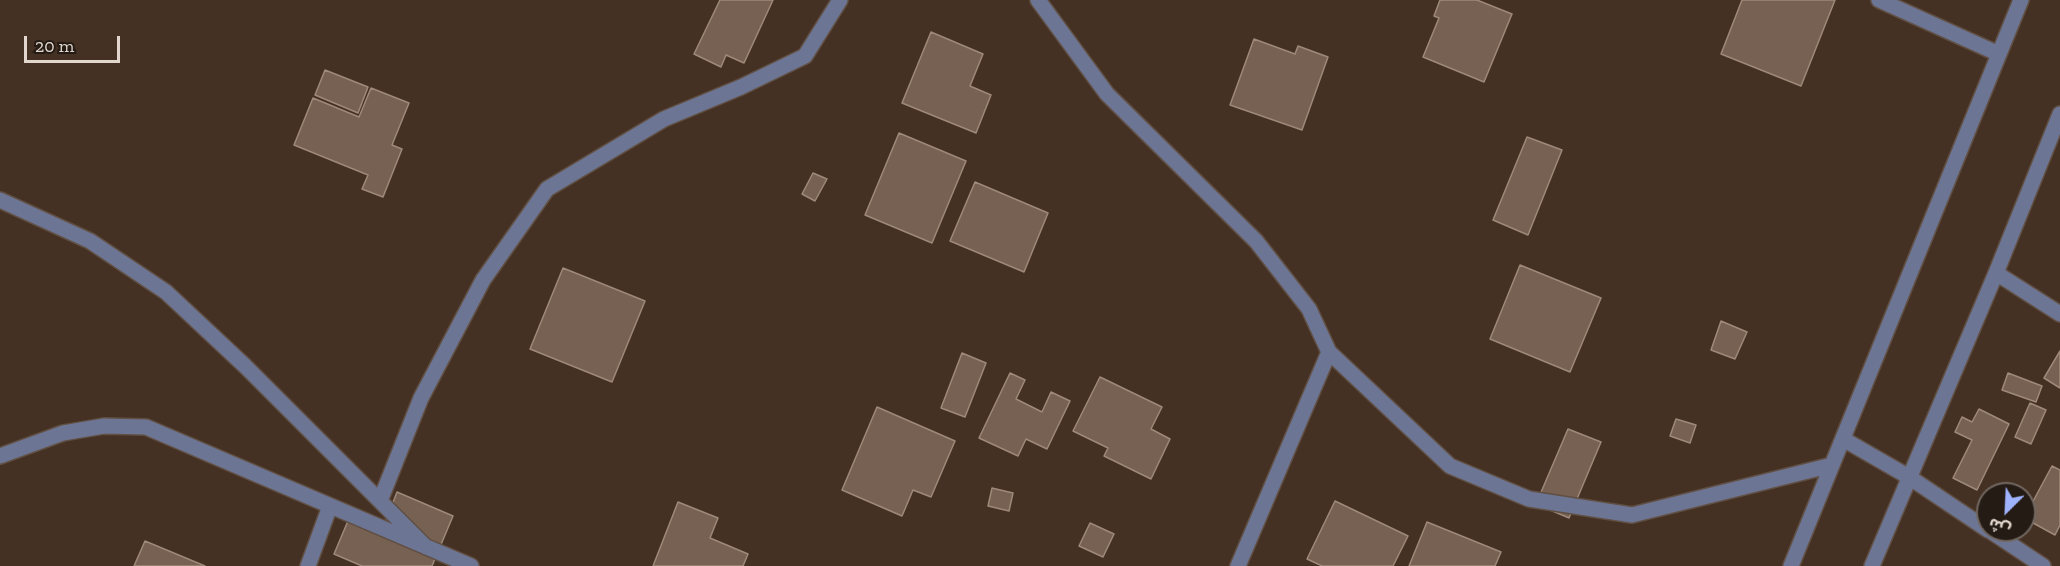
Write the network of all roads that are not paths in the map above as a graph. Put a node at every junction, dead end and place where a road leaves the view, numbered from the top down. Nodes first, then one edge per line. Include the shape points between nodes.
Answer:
1 (840, 0) edge
2 (1038, 0) edge
3 (1879, 0) edge
4 (2021, 0) edge
5 (1999, 54) junction
6 (2060, 114) edge
7 (0, 200) edge
8 (1996, 273) junction
9 (2060, 314) edge
10 (1329, 352) junction
11 (1843, 439) junction
12 (0, 456) edge
13 (1832, 465) junction
14 (1909, 477) junction
15 (380, 501) junction
16 (330, 506) junction
17 (1976, 522) edge
18 (2006, 542) edge
19 (426, 547) junction
20 (308, 566) edge
21 (471, 566) edge
22 (1238, 566) edge
23 (1791, 566) edge
24 (1872, 566) edge
25 (2043, 566) edge

1 - 15 street via 805,56 664,119 547,189 483,280 421,398
2 - 10 street via 1107,94 1256,242 1309,309
3 - 5 street
4 - 5 street
5 - 11 street
6 - 8 street
7 - 15 street via 90,241 166,292
8 - 9 street
8 - 14 street
10 - 13 street via 1449,466 1529,499 1632,515
10 - 22 street
11 - 13 street
11 - 14 street
12 - 16 street via 63,433 104,426 146,427
13 - 23 street
14 - 17 street
14 - 24 street
15 - 19 street
16 - 19 street
16 - 20 street
18 - 25 street
19 - 21 street

